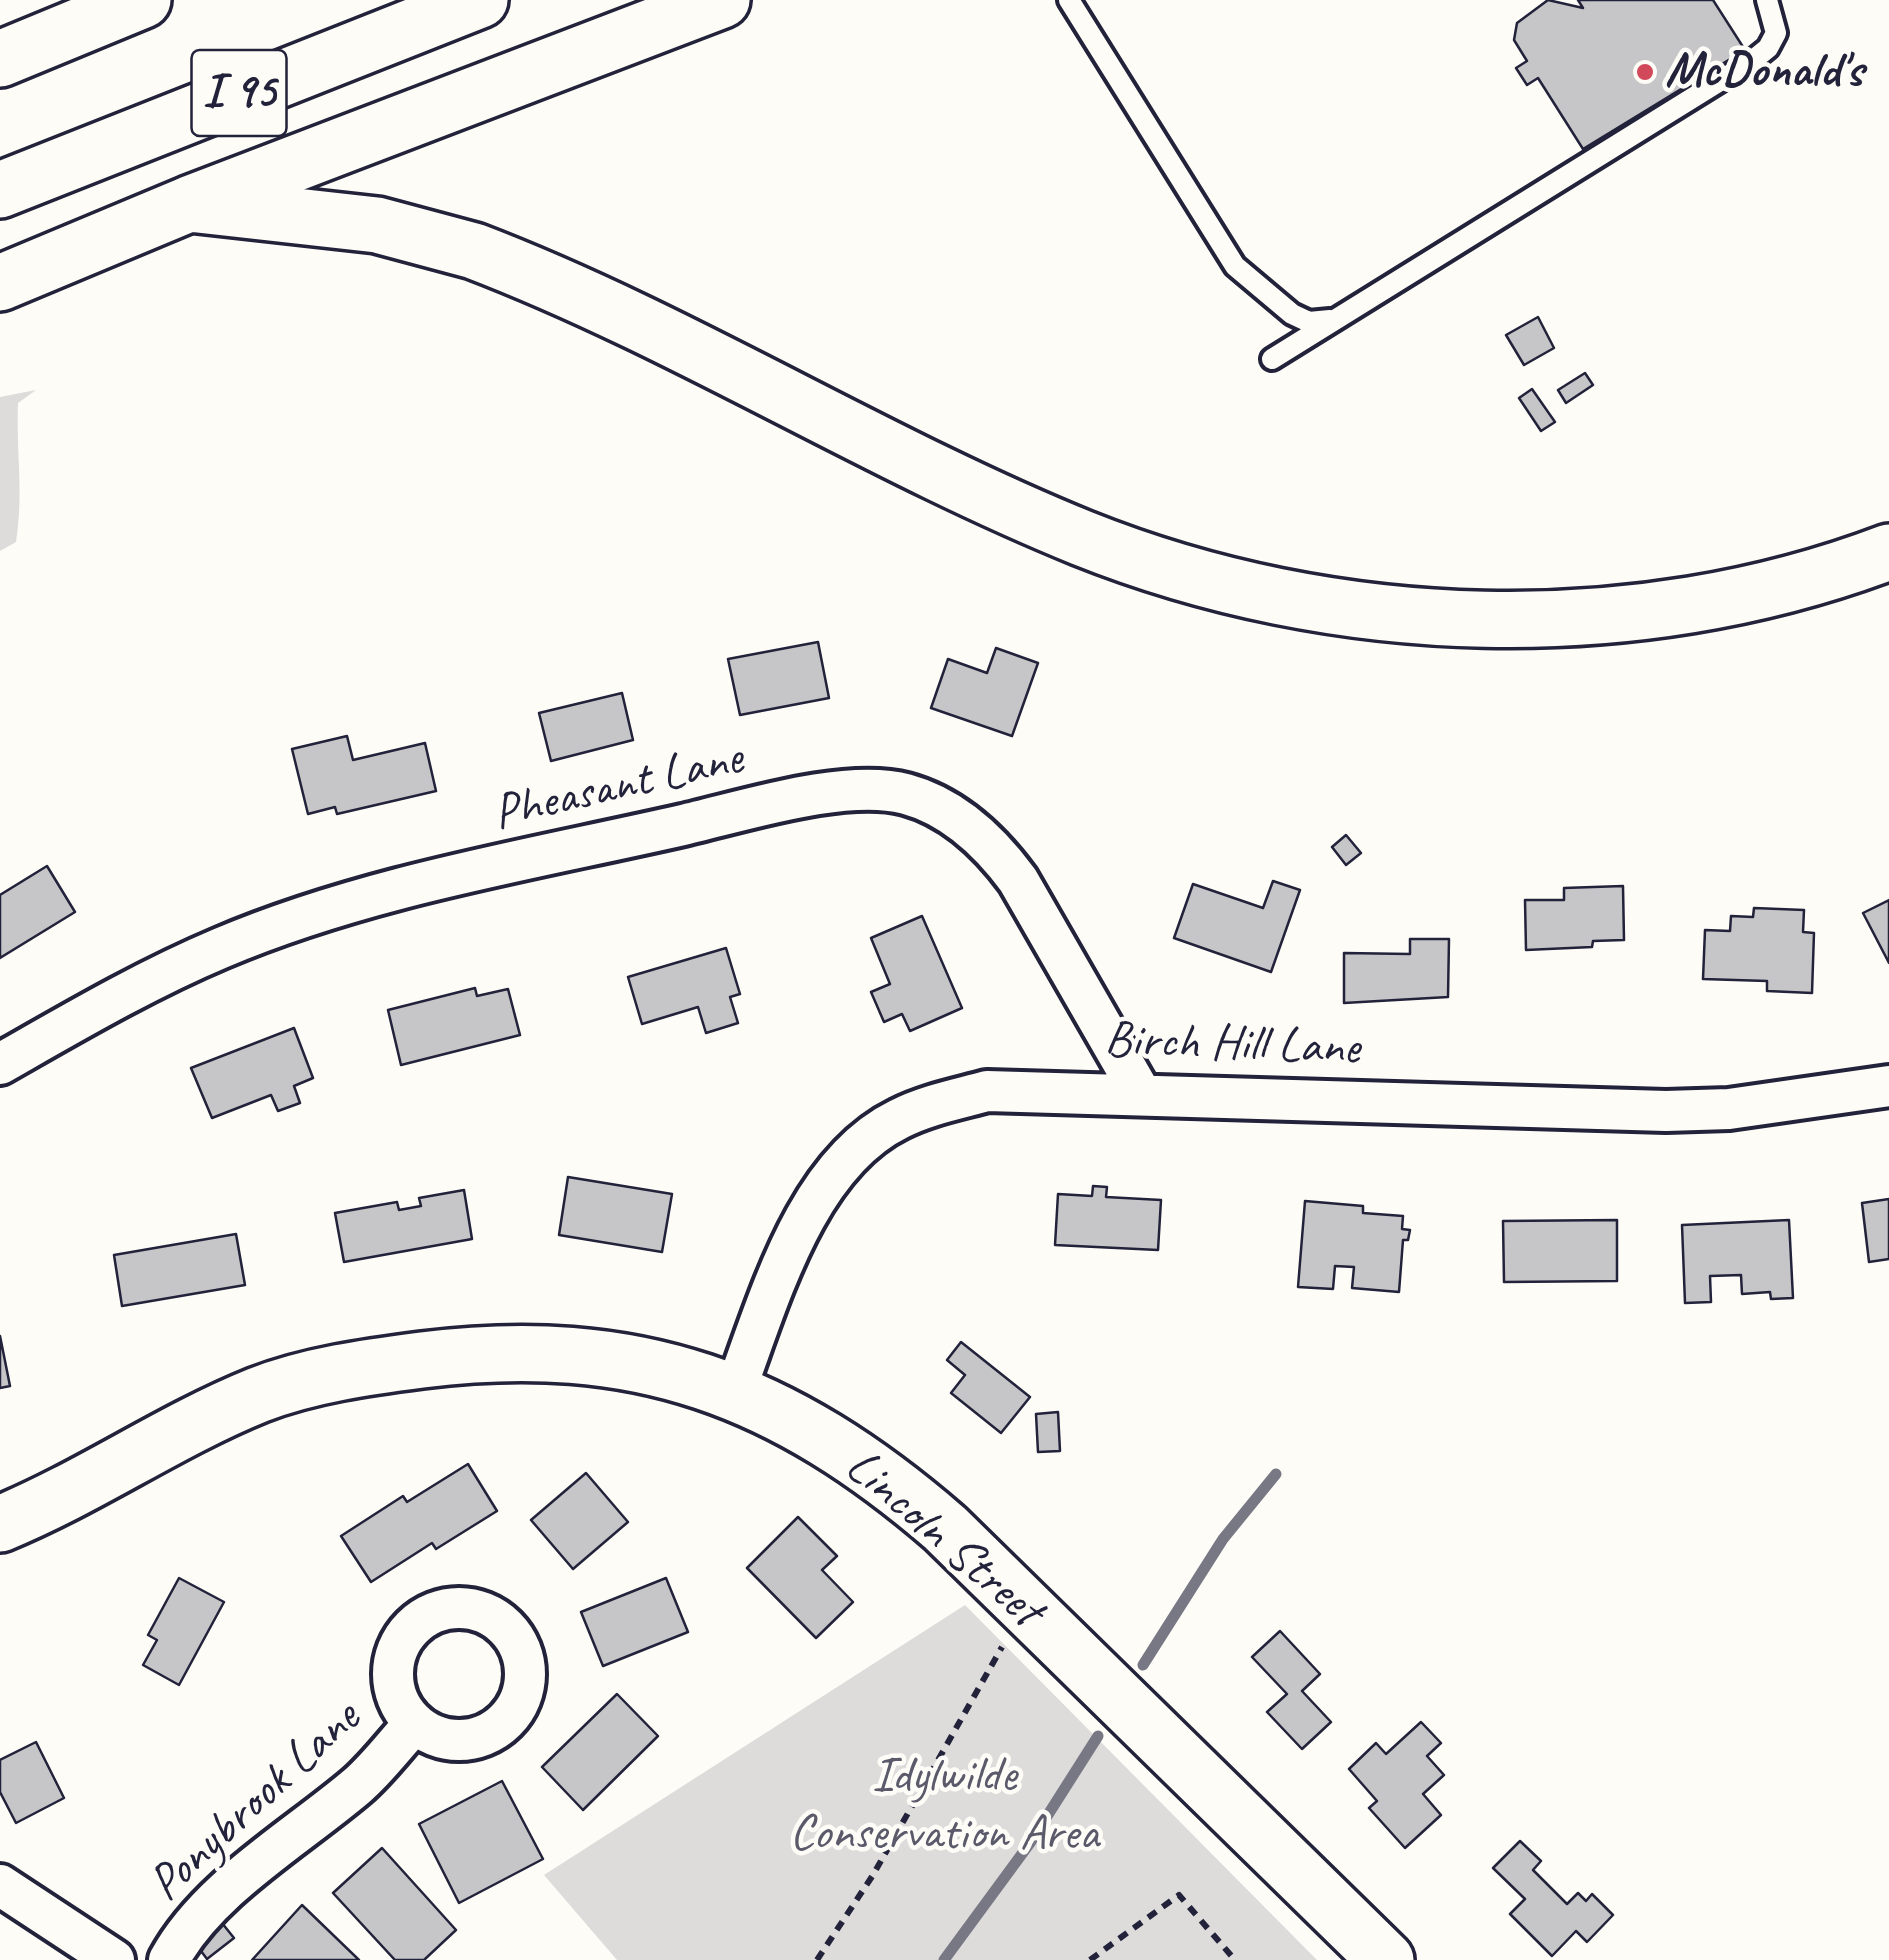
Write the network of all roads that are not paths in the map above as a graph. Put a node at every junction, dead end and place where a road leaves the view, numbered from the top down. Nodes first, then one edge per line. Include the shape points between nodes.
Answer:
1 (143, 0) edge
2 (480, 0) edge
3 (722, 0) edge
4 (1069, 0) edge
5 (1767, 0) edge
6 (0, 58) edge
7 (0, 190) edge
8 (189, 204) junction
9 (0, 283) edge
10 (1340, 316) junction
11 (1272, 359) dead end
12 (1889, 552) edge
13 (0, 1064) edge
14 (1889, 1086) edge
15 (1141, 1094) junction
16 (735, 1391) junction
17 (0, 1524) edge
18 (415, 1723) dead end
19 (0, 1885) edge
20 (114, 1960) edge
21 (169, 1960) edge
22 (1386, 1960) edge

1 - 6 main road, I 95
2 - 7 main road, I 95
3 - 8 main road
4 - 10 lane via 1235,266 1302,319 1316,323
5 - 10 lane via 1776,34 1760,55
8 - 9 main road
8 - 12 main road via 377,225 474,250 1058,528 1182,572 1292,598 1450,617 1608,614 1740,594
10 - 11 lane
13 - 15 street, Pheasant Lane via 192,962 326,911 768,806 881,791 906,794 956,816 996,850
14 - 15 street, Birch Hill Lane via 1666,1112
15 - 16 street, Birch Hill Lane via 987,1091 896,1120 855,1152 799,1226
16 - 17 main road, Lincoln Street via 634,1362 581,1355 508,1352 362,1368 264,1393 175,1431
16 - 22 main road, Lincoln Street via 896,1485
18 - 21 street, Ponybrook Lane via 359,1784 282,1843 183,1934
19 - 20 street

